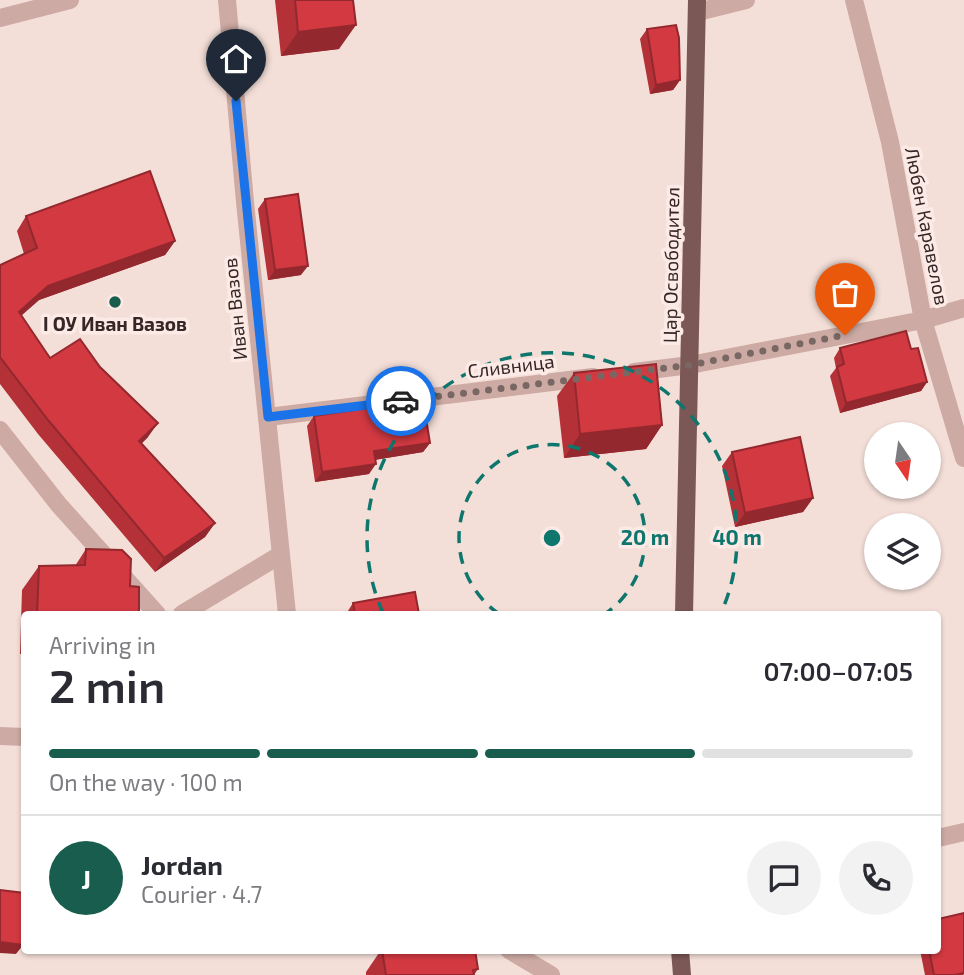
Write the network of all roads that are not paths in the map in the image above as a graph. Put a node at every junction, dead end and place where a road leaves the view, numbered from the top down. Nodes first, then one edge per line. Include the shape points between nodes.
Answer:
1 (70, 0) edge
2 (228, 0) edge
3 (746, 0) edge
4 (855, 0) edge
5 (698, 6) edge
6 (0, 18) edge
7 (964, 308) edge
8 (923, 320) junction
9 (690, 365) junction
10 (268, 417) junction
11 (0, 430) edge
12 (964, 458) edge
13 (280, 555) junction
14 (155, 611) edge
15 (187, 611) edge
16 (287, 611) edge
17 (684, 611) edge
18 (0, 736) edge
19 (21, 737) edge
20 (964, 832) edge
21 (941, 837) edge
22 (516, 954) edge
23 (680, 954) edge
24 (551, 975) edge
25 (682, 975) edge

1 - 6 street
2 - 10 street, Иван Вазов
3 - 5 street
4 - 8 street, Любен Каравелов via 890,142
5 - 9 main road, Цар Освободител
7 - 8 street, Сливница
8 - 9 street, Сливница
8 - 12 street, Любен Каравелов
9 - 10 street, Сливница
9 - 17 main road, Цар Освободител
10 - 13 street, Иван Вазов
11 - 14 street via 59,505
13 - 15 street
13 - 16 street, Иван Вазов
18 - 19 street
20 - 21 street
22 - 24 street
23 - 25 main road

